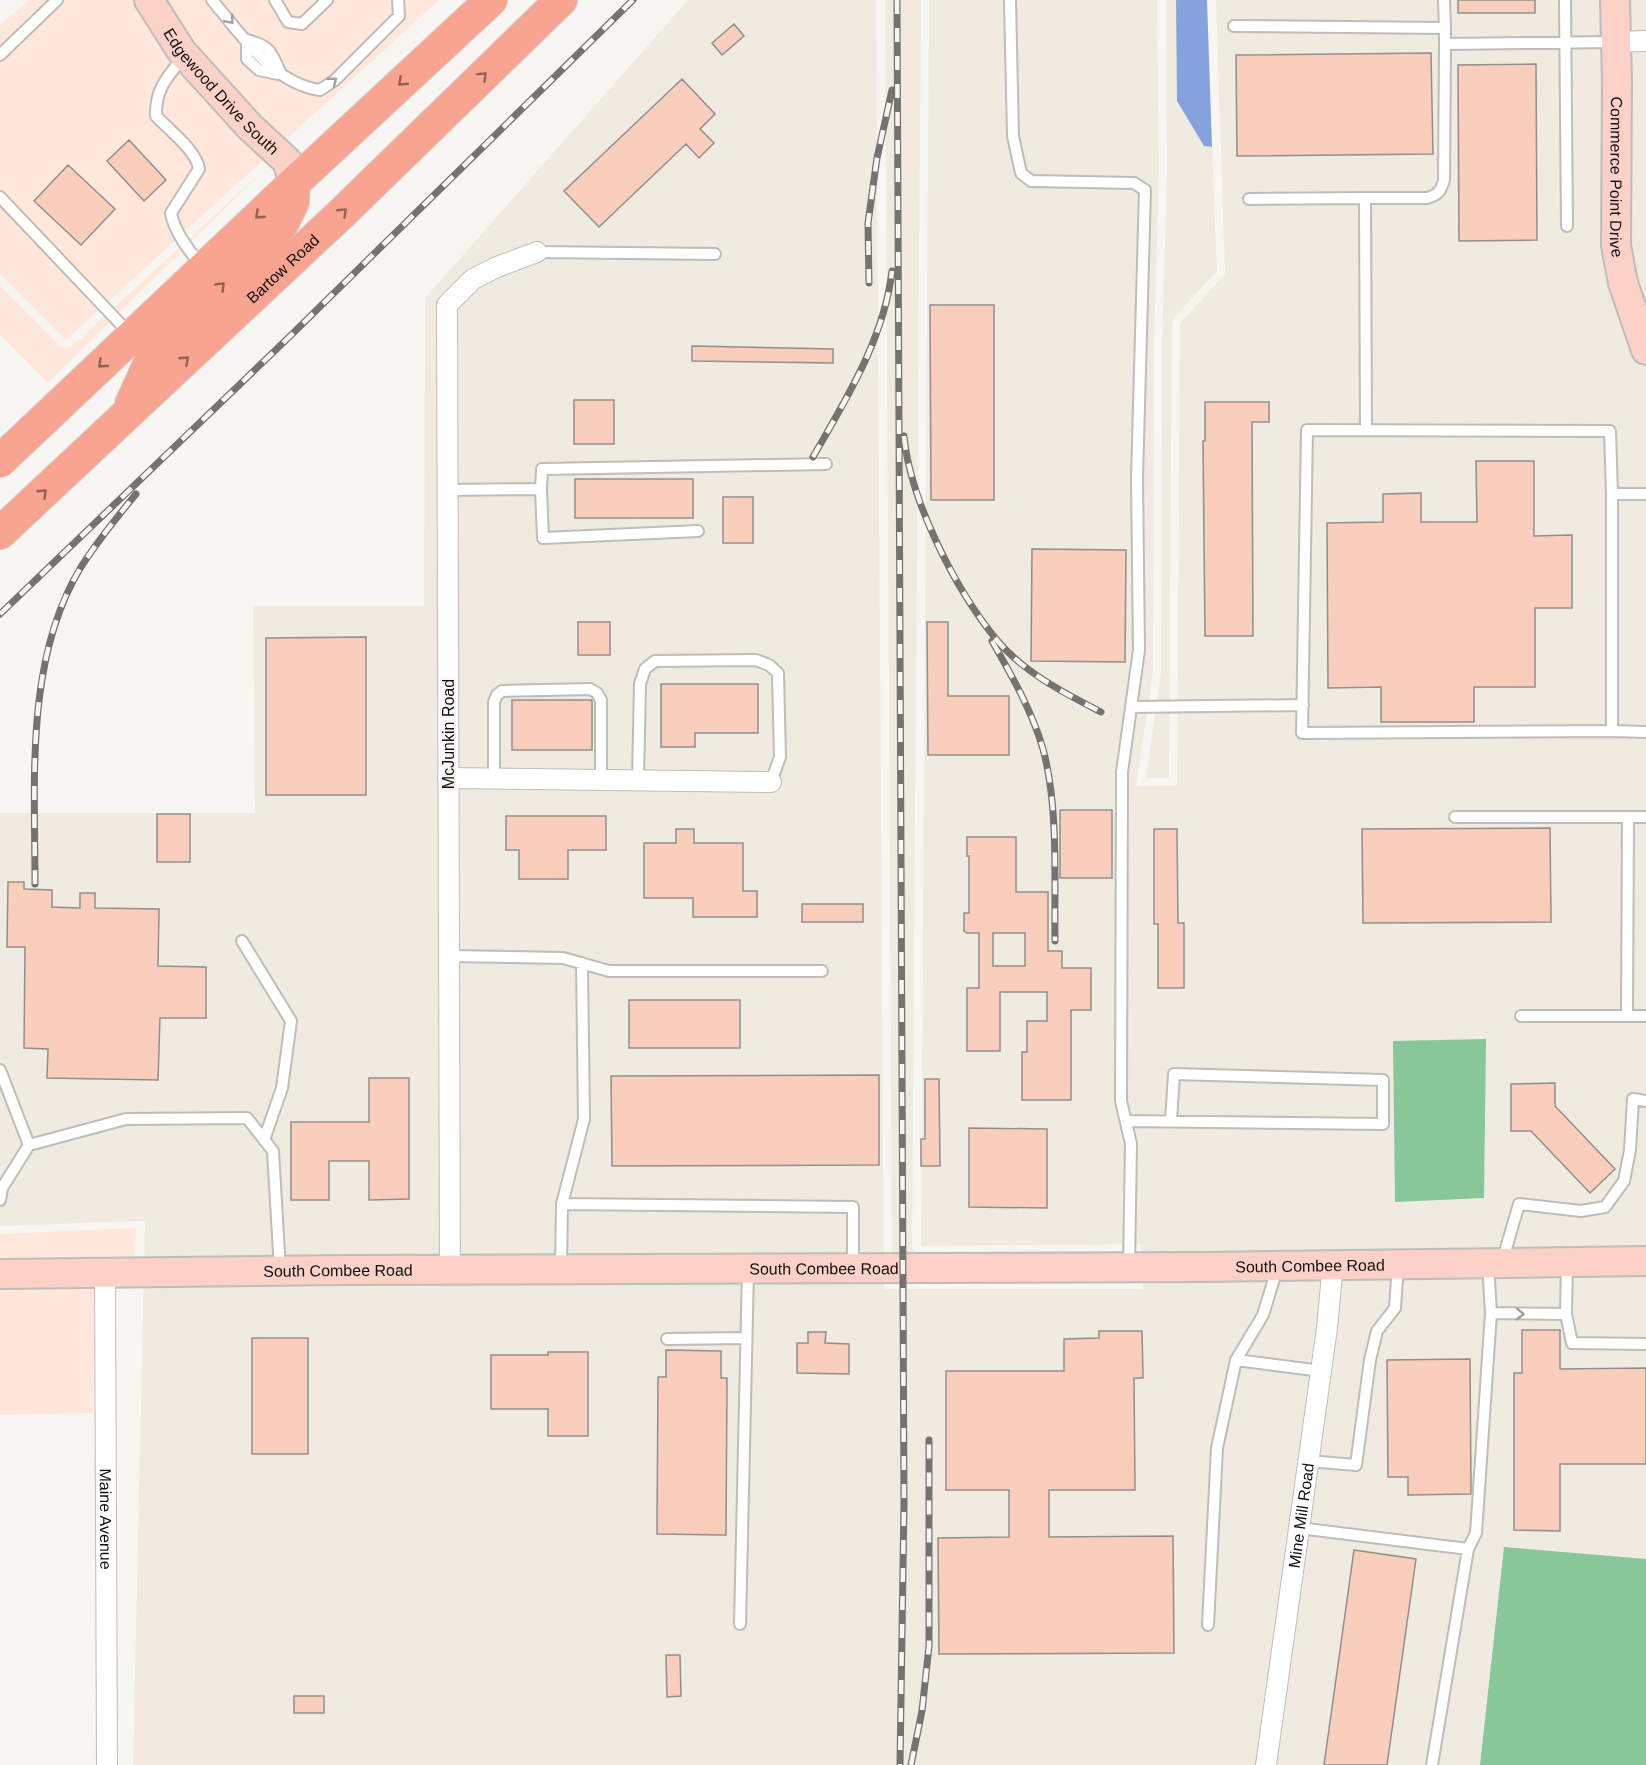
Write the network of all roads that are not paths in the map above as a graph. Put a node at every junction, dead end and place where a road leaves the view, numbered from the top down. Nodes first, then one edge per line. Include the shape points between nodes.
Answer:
1 (57, 0) edge
2 (149, 0) edge
3 (212, 0) edge
4 (274, 0) edge
5 (327, 0) edge
6 (398, 0) edge
7 (561, 0) edge
8 (1010, 0) edge
9 (1444, 0) edge
10 (1565, 0) edge
11 (1615, 0) edge
12 (484, 2) edge
13 (1234, 26) dead end
14 (1444, 28) junction
15 (247, 40) junction
16 (1646, 41) edge
17 (1567, 42) junction
18 (1615, 42) junction
19 (1444, 44) junction
20 (0, 55) edge
21 (185, 55) junction
22 (281, 75) junction
23 (294, 183) junction
24 (0, 197) edge
25 (1365, 198) junction
26 (1249, 199) dead end
27 (1568, 226) dead end
28 (537, 252) joint
29 (715, 254) dead end
30 (203, 268) junction
31 (132, 336) junction
32 (1646, 350) edge
33 (126, 416) junction
34 (1366, 430) junction
35 (0, 461) edge
36 (826, 464) dead end
37 (541, 489) junction
38 (447, 490) junction
39 (1612, 494) junction
40 (1646, 494) edge
41 (698, 531) dead end
42 (0, 533) edge
43 (1303, 705) junction
44 (1131, 707) junction
45 (1612, 731) junction
46 (1646, 732) edge
47 (448, 778) junction
48 (494, 779) junction
49 (602, 780) junction
50 (638, 780) junction
51 (771, 782) joint
52 (1455, 817) dead end
53 (1628, 817) junction
54 (1646, 817) edge
55 (242, 941) dead end
56 (449, 956) junction
57 (582, 963) junction
58 (822, 971) dead end
59 (1521, 1016) dead end
60 (1627, 1016) junction
61 (1646, 1016) edge
62 (0, 1070) edge
63 (1646, 1101) edge
64 (1126, 1121) junction
65 (1171, 1121) junction
66 (264, 1140) junction
67 (29, 1144) junction
68 (0, 1200) edge
69 (562, 1204) junction
70 (1646, 1261) edge
71 (1567, 1262) junction
72 (1495, 1263) junction
73 (1333, 1264) junction
74 (1398, 1264) junction
75 (1278, 1266) junction
76 (1129, 1267) junction
77 (748, 1269) junction
78 (853, 1269) junction
79 (280, 1270) junction
80 (450, 1270) junction
81 (561, 1270) junction
82 (105, 1273) junction
83 (0, 1274) edge
84 (1491, 1313) junction
85 (1566, 1314) junction
86 (746, 1338) junction
87 (667, 1339) dead end
88 (1646, 1344) edge
89 (1236, 1360) junction
90 (1321, 1371) junction
91 (1308, 1461) junction
92 (1299, 1528) junction
93 (1468, 1549) junction
94 (740, 1624) dead end
95 (1208, 1625) dead end
96 (107, 1765) edge
97 (1266, 1765) edge
98 (1432, 1765) edge

1 - 20 lane
2 - 21 main road, Edgewood Drive South
3 -> 15 lane
4 - 5 lane via 288,22 302,24
22 -> 6 lane via 305,88 320,90 399,16
33 -> 7 main road, Bartow Road
8 - 44 lane via 1013,135 1022,173 1031,181 1134,183 1145,190 1137,478 1139,650
9 - 14 lane
10 - 17 lane
11 - 18 main road, Commerce Point Drive
12 -> 23 main road
13 - 14 lane
14 - 19 lane
15 - 22 lane via 262,44 272,54
15 - 22 lane via 247,59 259,70
16 - 18 street
17 - 18 lane
17 - 19 lane
17 - 27 lane
18 - 32 main road, Commerce Point Drive via 1616,245 1623,284
19 - 25 lane via 1442,189 1428,198
21 - 23 main road, Edgewood Drive South via 286,161
21 - 30 lane via 161,86 156,116 198,163 199,169 171,213 190,252
23 -> 30 main road
33 -> 23 main road via 154,353 282,225 293,202
24 - 31 lane
25 - 26 lane
25 - 34 lane
28 - 29 lane
28 - 38 street, McJunkin Road via 473,279 447,305
30 - 31 main road
31 -> 35 main road
42 -> 33 main road, Bartow Road
34 - 39 lane via 1610,431
34 - 43 lane via 1306,430
36 - 37 lane via 542,469
37 - 38 lane
37 - 41 lane via 543,538
38 - 47 street, McJunkin Road
39 - 40 lane
39 - 45 lane
43 - 44 lane
43 - 45 lane via 1302,732
44 - 64 lane via 1122,772 1121,1101
45 - 46 lane
47 - 48 street
47 - 56 street, McJunkin Road
48 - 49 street
48 - 49 lane via 497,695 502,691 590,689 601,700
49 - 50 street
50 - 51 street
50 - 51 lane via 640,684 645,669 655,661 756,660 778,673 780,757
52 - 53 lane
53 - 54 lane
53 - 60 lane
55 - 66 lane via 291,1021 282,1088
56 - 57 lane via 563,958
56 - 80 street, McJunkin Road
57 - 58 lane via 609,971
57 - 69 lane via 584,1119
59 - 60 lane
60 - 61 lane
62 - 67 lane
63 - 72 lane via 1633,1099 1624,1180 1605,1207 1581,1211 1520,1204
64 - 65 lane
64 - 76 lane via 1131,1144
65 - 65 lane via 1383,1124 1383,1080 1174,1074
66 - 67 lane via 246,1118 126,1119
66 - 79 lane via 273,1151
67 - 68 lane via 2,1188
69 - 78 lane via 853,1207
69 - 81 lane
70 - 71 main road, South Combee Road
71 - 72 main road, South Combee Road
71 - 85 lane
72 - 74 main road, South Combee Road
72 - 84 lane
73 - 74 main road, South Combee Road
73 - 75 main road, South Combee Road
73 - 90 street, Mine Mill Road
74 - 91 lane via 1395,1308 1377,1331 1370,1360 1356,1465
75 - 76 main road, South Combee Road
75 - 89 lane via 1263,1315
76 - 78 main road, South Combee Road
77 - 78 main road, South Combee Road
77 - 81 main road, South Combee Road
77 - 86 lane
79 - 80 main road, South Combee Road
79 - 82 main road, South Combee Road
80 - 81 main road, South Combee Road
82 - 83 main road, South Combee Road
82 - 96 street, Maine Avenue
84 -> 85 lane
84 - 93 lane via 1476,1533
85 - 88 lane via 1572,1343
86 - 87 lane
86 - 94 lane
89 - 90 lane
89 - 95 lane via 1216,1448
90 - 91 street, Mine Mill Road
91 - 92 street, Mine Mill Road
92 - 93 lane
92 - 97 street, Mine Mill Road
93 - 98 lane

